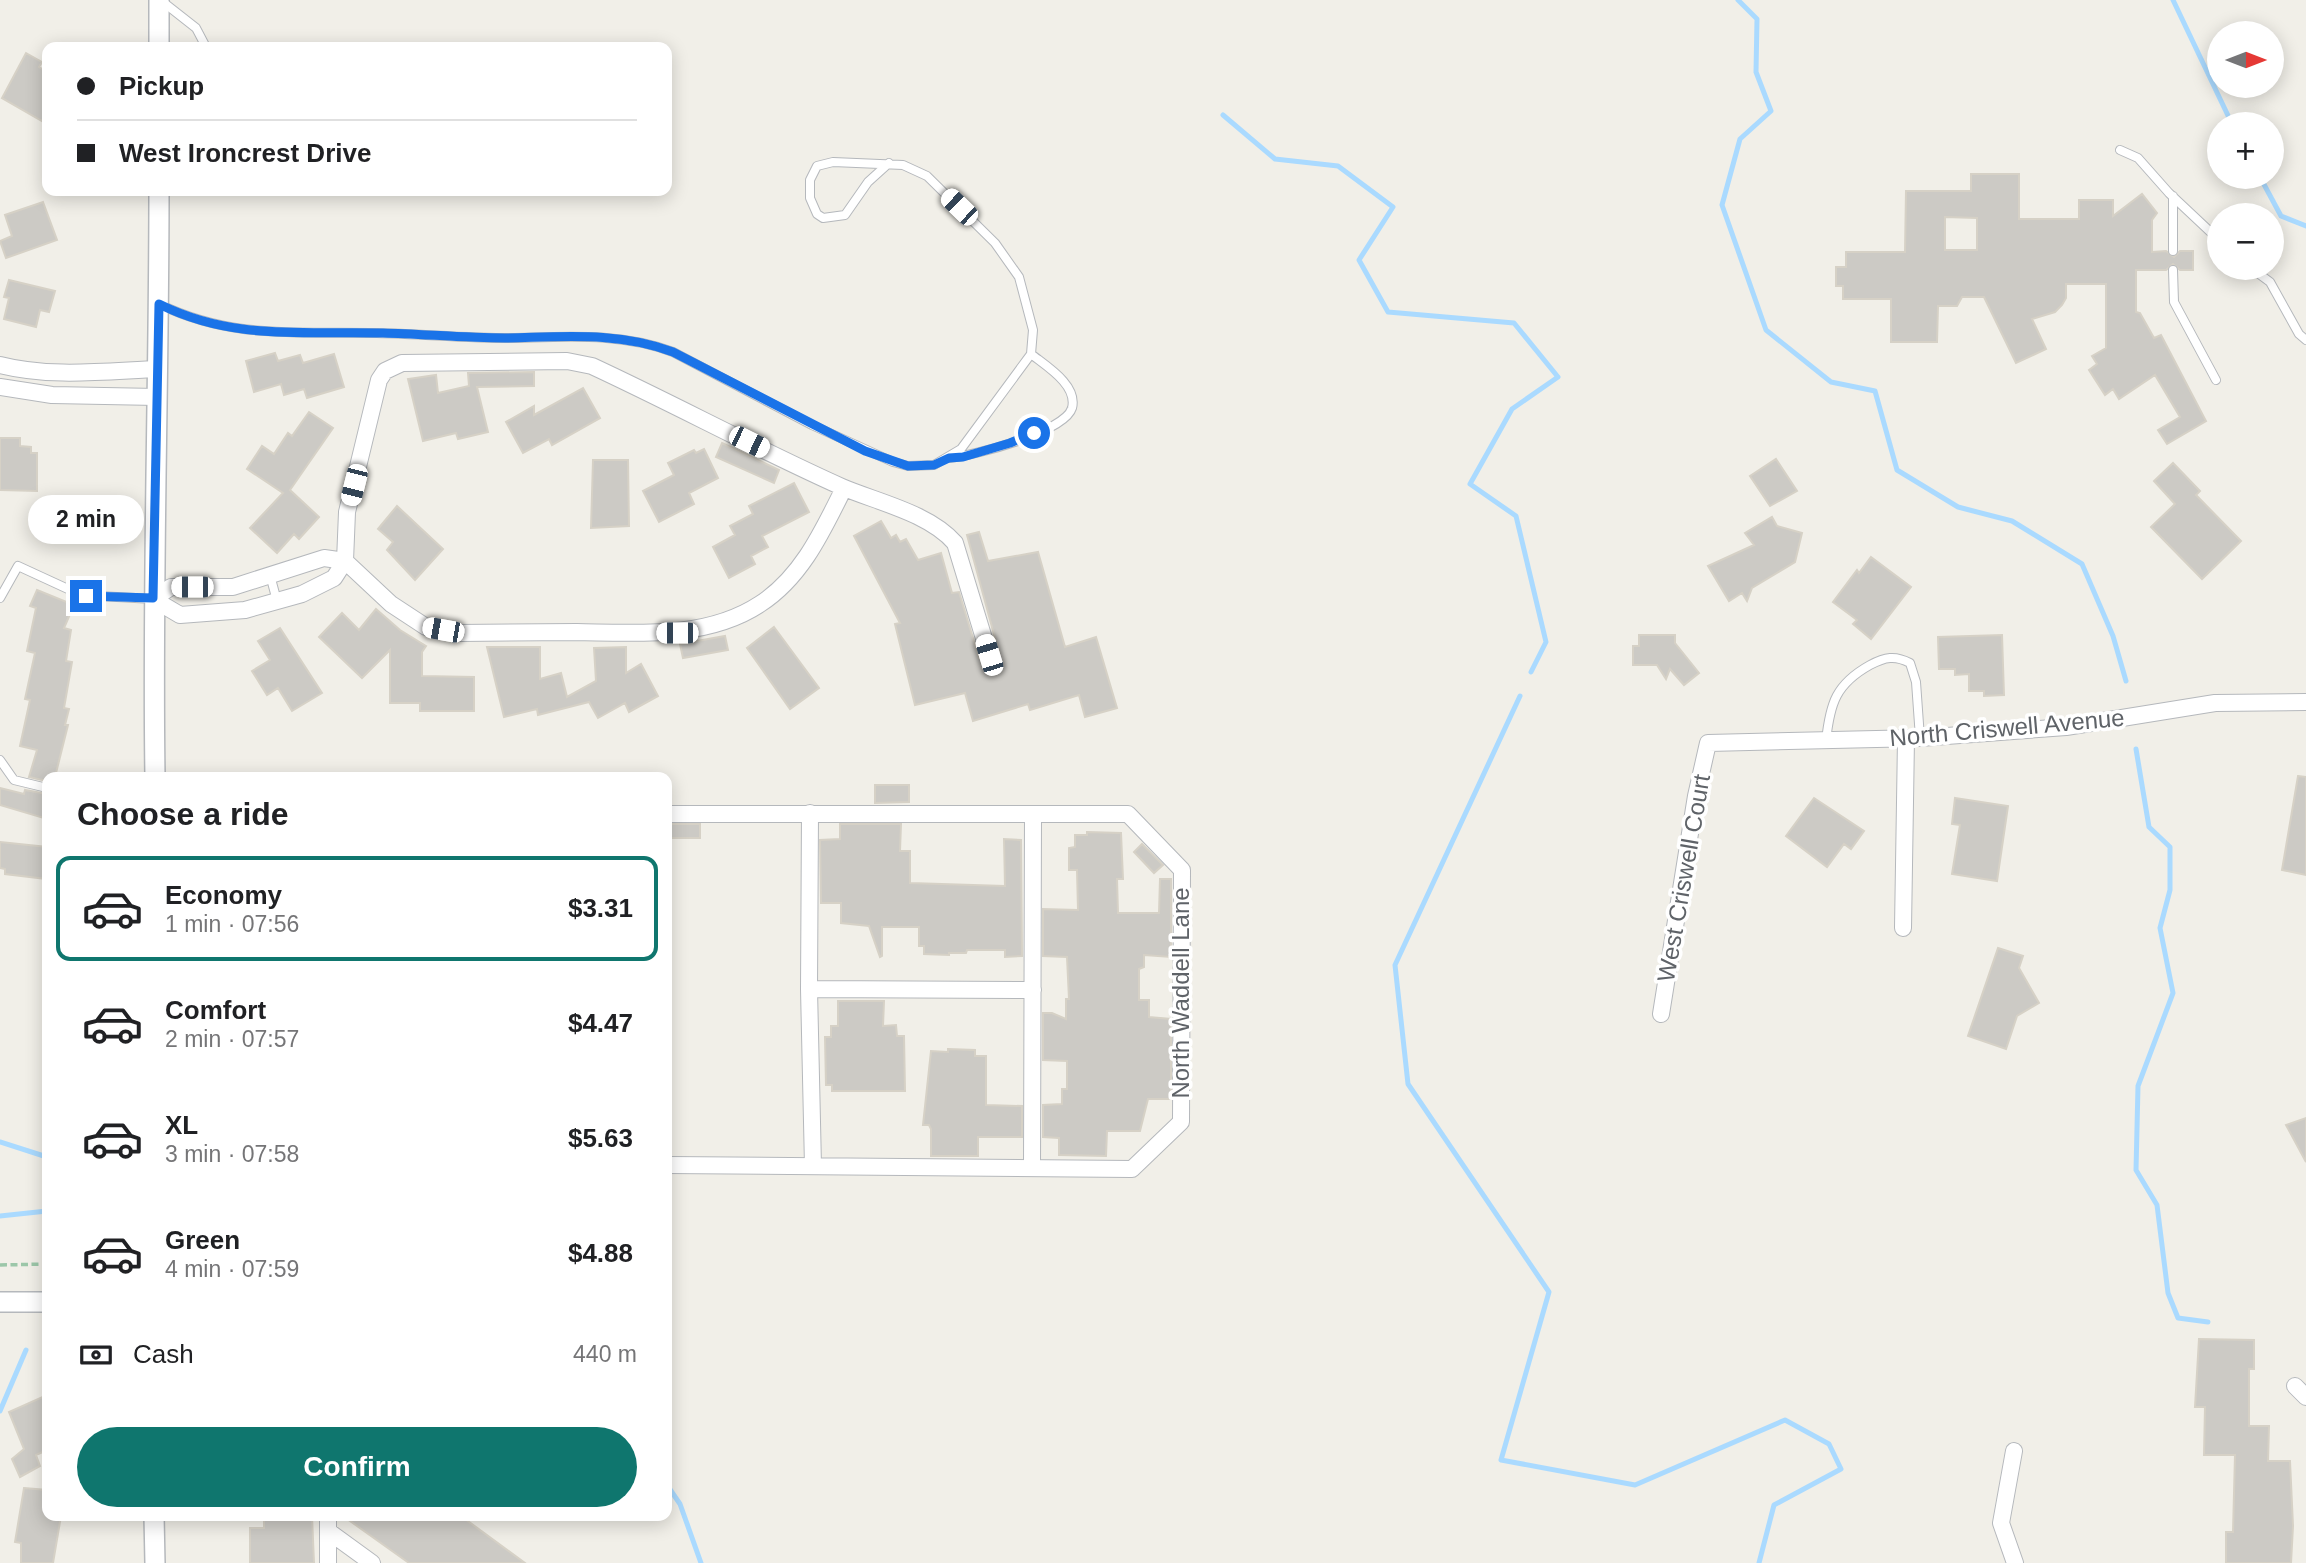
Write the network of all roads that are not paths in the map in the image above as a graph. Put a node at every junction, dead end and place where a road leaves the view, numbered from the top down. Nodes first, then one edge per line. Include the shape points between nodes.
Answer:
1 (160, 0) edge
2 (159, 42) edge
3 (203, 42) edge
4 (2120, 150) dead end
5 (889, 163) junction
6 (159, 196) edge
7 (2172, 196) junction
8 (2207, 229) edge
9 (2172, 251) dead end
10 (2173, 270) dead end
11 (2267, 280) edge
12 (159, 304) junction
13 (2306, 340) edge
14 (1031, 355) junction
15 (0, 365) edge
16 (159, 369) junction
17 (2216, 380) dead end
18 (0, 387) edge
19 (157, 397) junction
20 (949, 458) junction
21 (844, 488) junction
22 (345, 561) junction
23 (270, 575) junction
24 (0, 598) edge
25 (153, 598) junction
26 (277, 601) junction
27 (989, 655) dead end
28 (2306, 702) edge
29 (1913, 738) junction
30 (1826, 741) junction
31 (1708, 743) joint
32 (0, 760) edge
33 (155, 772) edge
34 (42, 787) edge
35 (810, 813) junction
36 (672, 814) edge
37 (1033, 815) junction
38 (1903, 928) dead end
39 (810, 989) junction
40 (1033, 990) junction
41 (1661, 1014) dead end
42 (672, 1165) edge
43 (813, 1166) junction
44 (1032, 1168) junction
45 (0, 1302) edge
46 (42, 1302) edge
47 (2014, 1451) dead end
48 (154, 1521) edge
49 (328, 1523) edge
50 (155, 1563) edge
51 (328, 1563) edge
52 (372, 1563) edge
53 (2015, 1563) edge

1 - 2 street
1 - 3 lane via 196,29
4 - 7 lane via 2138,158
5 - 5 lane via 817,166 810,180 817,214 831,219 845,215 868,182
5 - 14 lane via 903,164 927,176 1010,262 1026,293 1033,330
6 - 12 street
7 - 8 lane
7 - 9 lane
10 - 17 lane via 2174,302
11 - 13 lane
12 - 16 street
12 - 20 lane via 201,321 250,331 636,340 673,352 893,462 934,465
14 - 20 lane via 961,449
14 - 20 lane via 1066,386 1072,399 1068,415 1010,443
15 - 16 street via 52,372
16 - 19 street
18 - 19 street via 52,395
19 - 25 street
21 - 22 street via 795,573 761,604 729,619 677,633 459,633 426,627 391,604
21 - 22 street via 592,366 567,361 402,363 385,371 379,380 347,512
21 - 27 street via 899,508 955,543
22 - 23 street via 324,558
22 - 26 street via 334,578
23 - 25 street via 233,587 171,587
23 - 26 lane
24 - 25 lane via 18,566 81,595
25 - 26 street via 180,615 245,610
25 - 33 street
28 - 29 street, North Criswell Avenue via 2215,703 2066,727
29 - 30 street, North Criswell Avenue
29 - 30 lane via 1916,682 1910,663 1898,657 1882,658 1850,676 1836,696
29 - 38 street
30 - 31 street, North Criswell Avenue
31 - 41 street, West Criswell Court
32 - 34 lane via 13,780
35 - 36 street, North Waddell Lane
35 - 37 street, North Waddell Lane
35 - 39 street
37 - 40 street
37 - 44 street, North Waddell Lane via 1128,814 1182,870 1181,1122 1132,1169
39 - 40 street
39 - 43 street
40 - 44 street
42 - 43 street, North Waddell Lane
43 - 44 street, North Waddell Lane
45 - 46 street
47 - 53 street via 2001,1523
48 - 50 street
49 - 51 street
49 - 52 street

